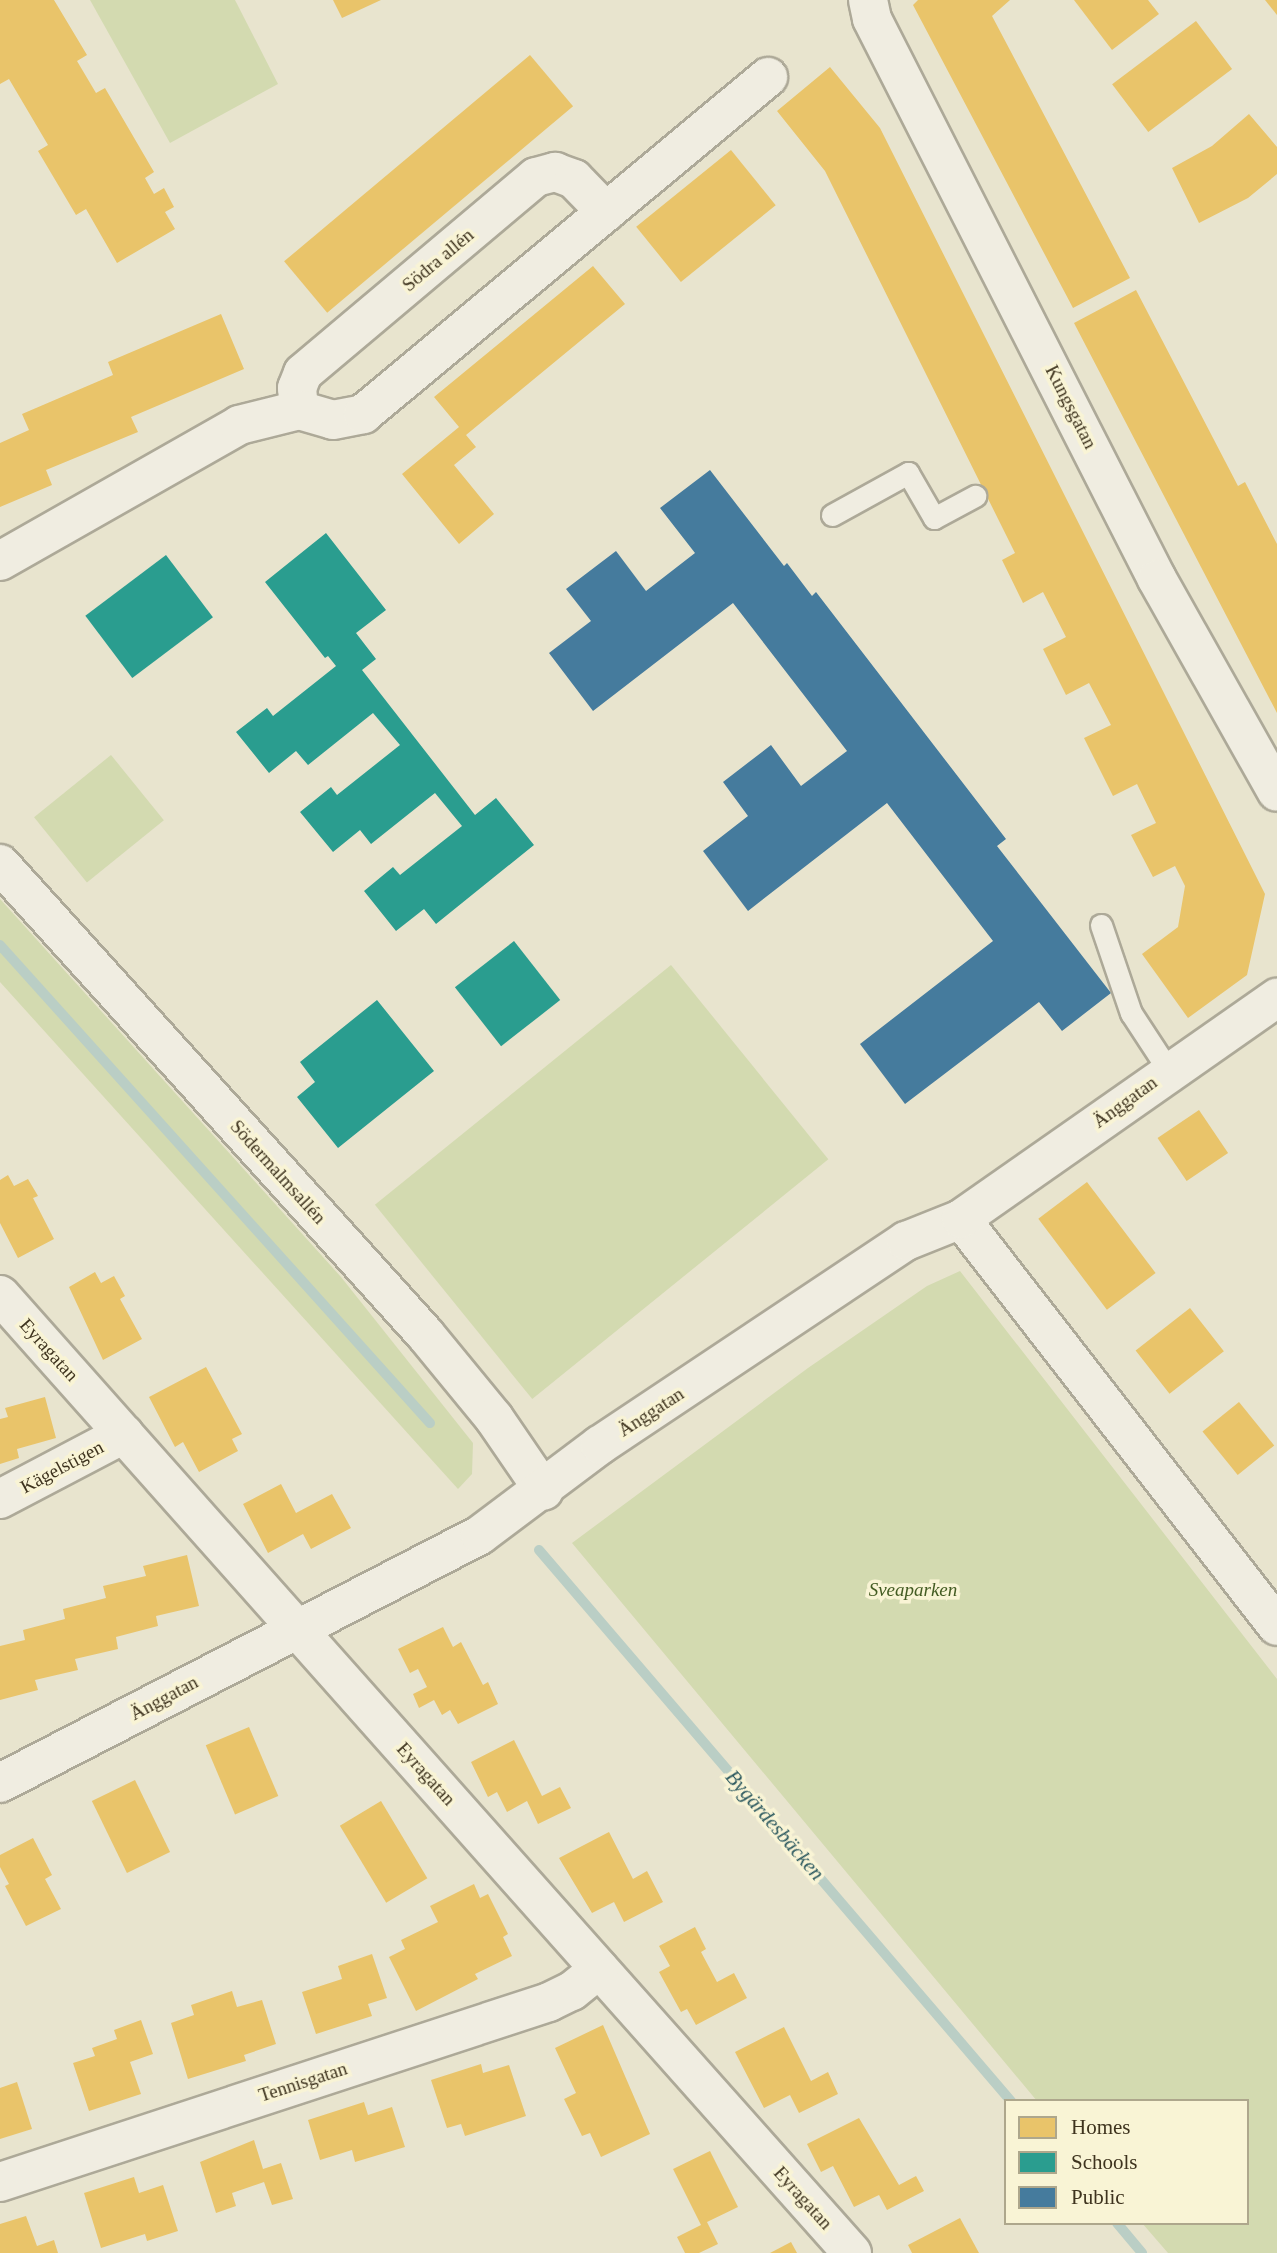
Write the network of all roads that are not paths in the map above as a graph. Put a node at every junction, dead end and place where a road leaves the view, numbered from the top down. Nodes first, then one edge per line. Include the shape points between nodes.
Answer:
1 (864, 6) edge
2 (768, 77) dead end
3 (606, 212) junction
4 (299, 410) junction
5 (975, 496) dead end
6 (832, 515) dead end
7 (0, 561) edge
8 (1277, 792) edge
9 (0, 864) edge
10 (1101, 925) dead end
11 (1277, 998) edge
12 (1169, 1071) junction
13 (961, 1219) junction
14 (0, 1295) edge
15 (124, 1434) junction
16 (544, 1491) junction
17 (0, 1499) edge
18 (1277, 1626) edge
19 (296, 1628) junction
20 (0, 1783) edge
21 (599, 1969) junction
22 (0, 2182) edge
23 (852, 2253) edge

1 - 8 street, Kungsgatan via 1157,579
2 - 3 street
3 - 4 street via 363,414 333,420
3 - 4 street, Södra allén via 574,179 555,172 536,177 303,373 297,388
4 - 7 street via 239,425
5 - 6 lane via 934,518 908,473
9 - 16 street, Södermalmsallén via 425,1334 494,1418
10 - 12 lane via 1131,1013
11 - 12 street, Änggatan
12 - 13 street, Änggatan
13 - 16 street, Änggatan via 888,1252 600,1445
13 - 18 street
14 - 15 street, Eyragatan
15 - 17 street, Kägelstigen
15 - 19 street, Eyragatan
16 - 19 street, Änggatan via 480,1535
19 - 20 street, Änggatan
19 - 21 street, Eyragatan
21 - 22 street, Tennisgatan via 549,2002
21 - 23 street, Eyragatan

